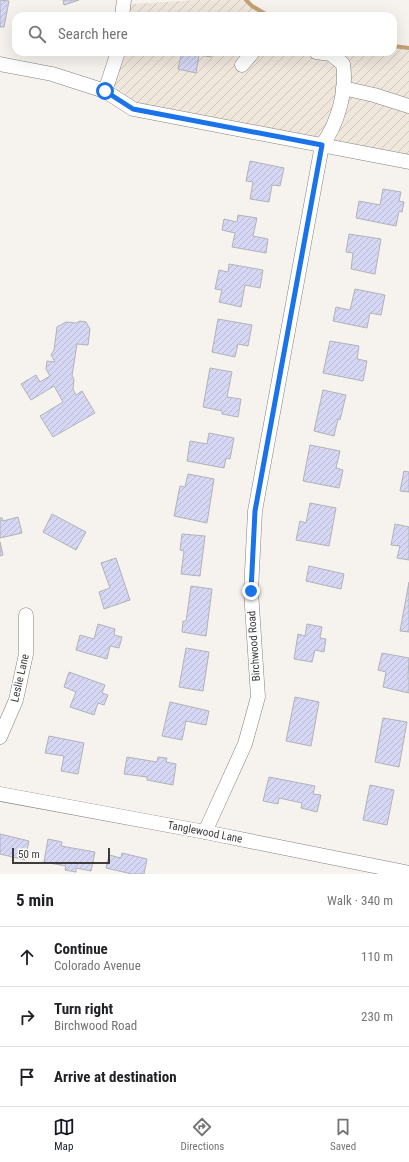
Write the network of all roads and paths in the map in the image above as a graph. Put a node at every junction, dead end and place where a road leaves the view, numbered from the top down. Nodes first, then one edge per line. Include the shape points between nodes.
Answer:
1 (124, 0) edge
2 (122, 12) edge
3 (117, 56) edge
4 (250, 56) edge
5 (333, 56) edge
6 (0, 64) edge
7 (242, 65) dead end
8 (343, 88) junction
9 (105, 91) junction
10 (409, 106) edge
11 (322, 145) junction
12 (409, 162) edge
13 (26, 615) dead end
14 (0, 737) edge
15 (0, 794) edge
16 (205, 832) junction
17 (409, 873) edge

1 - 2 street
3 - 9 street
4 - 7 street
5 - 8 street via 343,64
6 - 9 street via 52,74
8 - 10 street
8 - 11 street via 336,122
9 - 11 street via 133,109
11 - 12 street
11 - 16 street, Birchwood Road via 255,511 251,591 258,697 245,744
13 - 14 street, Leslie Lane via 26,654 23,669 16,700
15 - 16 street, Tanglewood Lane
16 - 17 street, Tanglewood Lane

